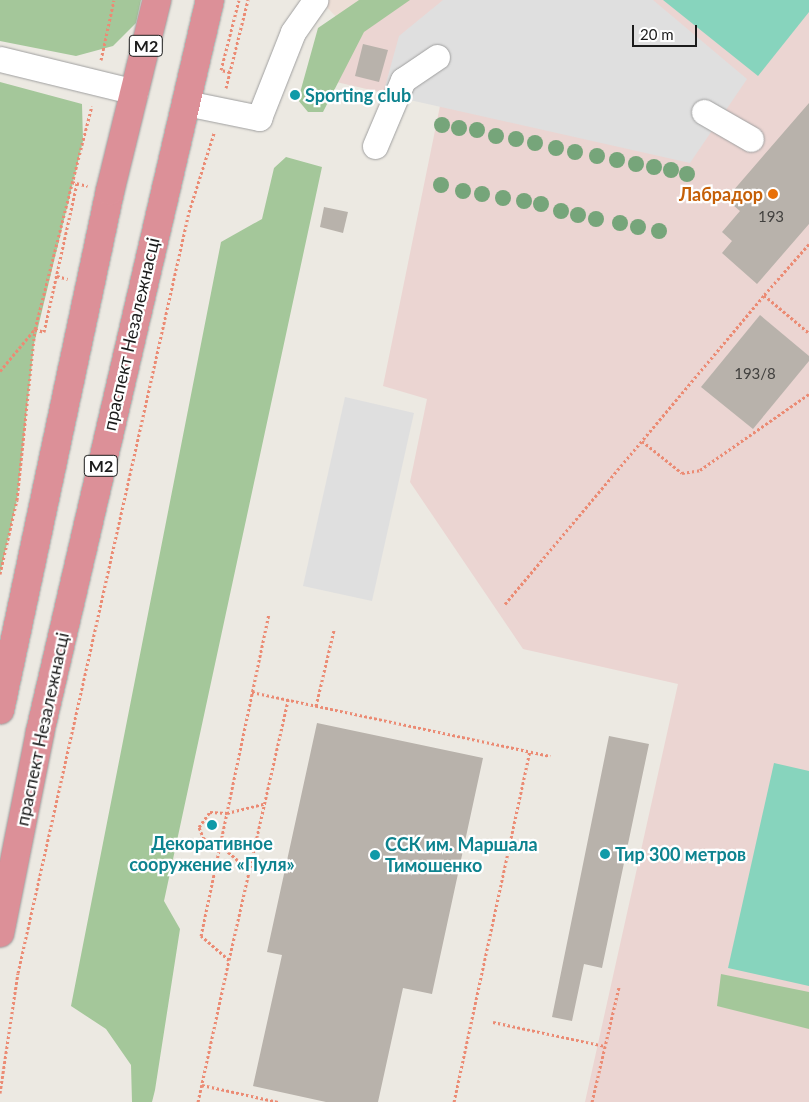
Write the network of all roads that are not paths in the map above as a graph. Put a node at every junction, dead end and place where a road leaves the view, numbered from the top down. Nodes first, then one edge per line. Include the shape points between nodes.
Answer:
1 (157, 0) edge
2 (210, 0) edge
3 (315, 0) edge
4 (437, 57) dead end
5 (0, 59) edge
6 (135, 92) junction
7 (186, 103) junction
8 (704, 112) dead end
9 (751, 139) dead end
10 (375, 146) dead end
11 (0, 710) edge
12 (0, 933) edge

1 - 6 highway, М2
2 - 7 highway, праспект Незалежнасці / М2
3 - 7 lane via 293,32 259,118
4 - 10 lane via 403,80
5 - 6 lane
6 - 11 highway, М2
7 - 12 highway, праспект Незалежнасці / М2 via 43,722
8 - 9 lane

